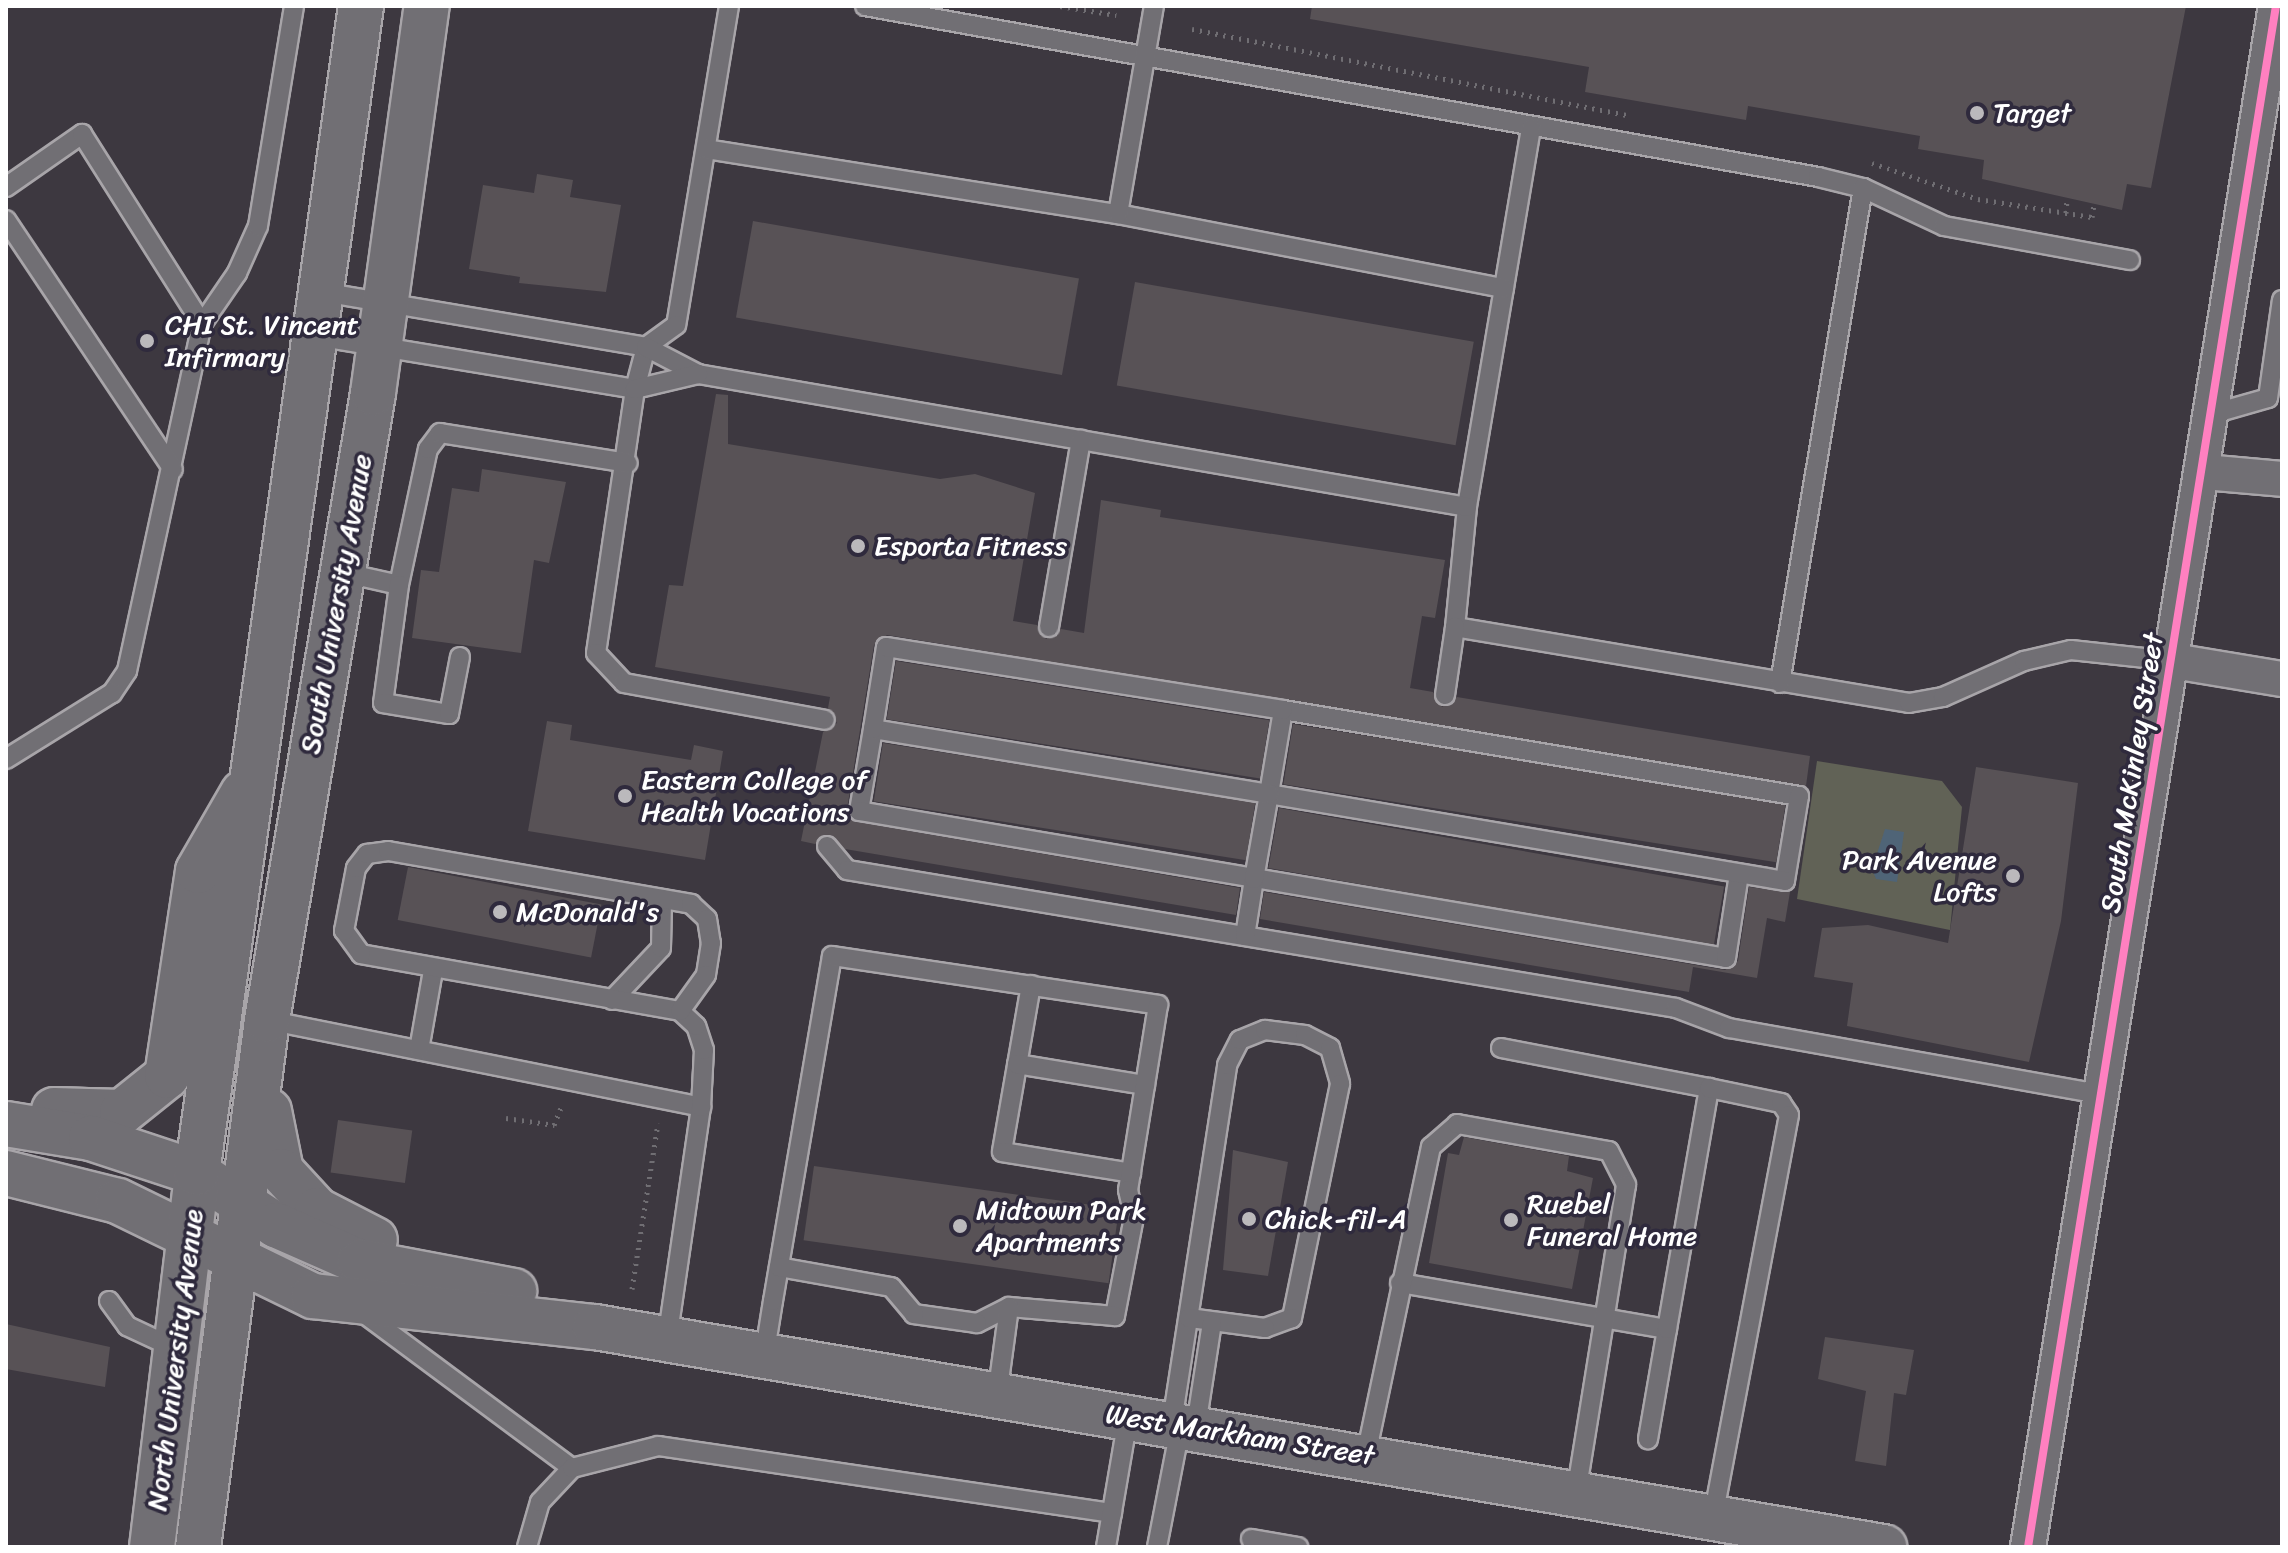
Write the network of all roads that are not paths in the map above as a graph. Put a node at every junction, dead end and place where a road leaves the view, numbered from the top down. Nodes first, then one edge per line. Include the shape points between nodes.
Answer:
1 (294, 6) edge
2 (361, 6) edge
3 (427, 6) edge
4 (729, 6) edge
5 (865, 6) edge
6 (1154, 6) edge
7 (2277, 17) edge
8 (1145, 59) junction
9 (1531, 128) junction
10 (706, 149) junction
11 (6, 187) edge
12 (1863, 188) junction
13 (1118, 214) junction
14 (6, 220) edge
15 (2130, 260) dead end
16 (1504, 288) junction
17 (322, 292) junction
18 (2282, 300) edge
19 (386, 301) junction
20 (202, 324) junction
21 (316, 336) junction
22 (646, 347) junction
23 (380, 348) junction
24 (698, 374) junction
25 (635, 389) junction
26 (2212, 414) junction
27 (1081, 440) junction
28 (628, 463) junction
29 (173, 469) junction
30 (2204, 472) junction
31 (2282, 479) edge
32 (1467, 507) junction
33 (341, 572) junction
34 (399, 585) junction
35 (1049, 627) dead end
36 (1455, 627) junction
37 (460, 657) dead end
38 (2173, 661) junction
39 (2282, 679) edge
40 (1780, 683) junction
41 (1445, 695) dead end
42 (1283, 710) junction
43 (825, 720) dead end
44 (873, 729) junction
45 (6, 759) edge
46 (254, 773) junction
47 (1269, 794) junction
48 (827, 846) dead end
49 (1739, 874) junction
50 (1254, 879) junction
51 (662, 899) junction
52 (1245, 936) junction
53 (433, 971) junction
54 (1031, 985) junction
55 (612, 1000) junction
56 (680, 1011) junction
57 (265, 1035) junction
58 (1501, 1048) dead end
59 (419, 1050) junction
60 (1017, 1064) junction
61 (1145, 1085) junction
62 (1709, 1088) junction
63 (2101, 1094) junction
64 (6, 1104) edge
65 (701, 1107) junction
66 (6, 1124) edge
67 (6, 1173) edge
68 (197, 1173) junction
69 (1131, 1173) junction
70 (246, 1201) junction
71 (191, 1235) junction
72 (238, 1259) junction
73 (779, 1267) junction
74 (452, 1279) junction
75 (1400, 1283) junction
76 (109, 1301) dead end
77 (347, 1302) junction
78 (1009, 1307) junction
79 (1189, 1318) junction
80 (1600, 1319) junction
81 (1212, 1323) junction
82 (595, 1327) junction
83 (1667, 1329) junction
84 (667, 1340) junction
85 (178, 1349) junction
86 (764, 1357) junction
87 (997, 1396) junction
88 (1129, 1415) junction
89 (1183, 1423) junction
90 (1648, 1439) dead end
91 (1366, 1455) junction
92 (572, 1468) junction
93 (1576, 1494) junction
94 (1112, 1513) junction
95 (1713, 1517) junction
96 (1251, 1539) dead end
97 (1824, 1541) edge
98 (152, 1547) edge
99 (198, 1547) edge
100 (527, 1547) edge
101 (1106, 1547) edge
102 (1157, 1547) edge
103 (1298, 1547) edge
104 (1884, 1547) edge
105 (2028, 1547) edge

1 - 20 lane via 261,216 237,273
2 - 17 main road, South University Avenue
3 - 19 main road, South University Avenue
4 - 10 lane
5 - 8 lane
6 - 8 lane
7 - 26 street, South McKinley Street
8 - 9 lane
8 - 13 lane
9 - 12 lane
9 - 16 lane
10 - 13 lane
10 - 22 lane via 676,325
11 - 20 lane via 82,134 171,266
12 - 15 lane via 1944,226
12 - 40 lane
13 - 16 lane
14 - 29 lane
16 - 32 lane
17 - 19 lane
17 - 21 main road, South University Avenue
18 - 26 lane via 2268,398
19 - 22 lane
19 - 23 main road, South University Avenue
20 - 29 lane
21 - 23 lane
21 - 46 main road, South University Avenue
22 - 24 lane
22 - 25 lane
23 - 25 lane
23 - 33 main road, South University Avenue
24 - 25 lane
24 - 27 lane
25 - 28 lane
26 - 30 street, South McKinley Street
27 - 32 lane
27 - 35 lane
28 - 34 lane via 440,433 428,449
28 - 43 lane via 596,653 611,673 624,683
29 - 45 lane via 121,683
30 - 31 street
30 - 38 street, South McKinley Street
32 - 36 lane
33 - 34 lane
33 - 57 main road, South University Avenue
34 - 37 lane via 383,703 449,714
36 - 40 lane
36 - 41 lane
38 - 39 street
38 - 40 lane via 2071,650 2024,661 1943,697 1909,703
38 - 63 street, South McKinley Street
42 - 44 lane via 886,647
42 - 47 lane
42 - 49 lane via 1799,796 1785,881
44 - 47 lane
44 - 50 lane via 859,811
46 - 64 main road via 198,871 167,1076 122,1112
46 - 68 main road, South University Avenue
47 - 49 lane
47 - 50 lane
48 - 52 lane via 847,870
49 - 50 lane via 1726,958
50 - 52 lane
51 - 53 lane via 388,851 367,854 350,883 344,931 350,945 375,960
51 - 55 lane via 661,948
51 - 56 lane via 691,904 707,919 711,943 706,975
52 - 63 lane via 1676,1008 1729,1028
53 - 55 lane
53 - 59 lane
54 - 60 lane
54 - 61 lane via 1158,1005
54 - 73 lane via 832,956
55 - 56 lane
56 - 65 lane via 702,1038
57 - 59 lane
57 - 70 main road, South University Avenue
57 - 74 main road via 281,1171 317,1210
58 - 62 lane
59 - 65 lane
60 - 61 lane
60 - 69 lane via 1002,1152
61 - 69 lane
62 - 83 lane
62 - 95 lane via 1781,1103 1789,1115
63 - 105 street, South McKinley Street
65 - 84 lane
66 - 68 main road, West Markham Street via 91,1138
67 - 71 main road, West Markham Street via 90,1189
68 - 70 main road, West Markham Street
68 - 71 main road, North University Avenue
69 - 78 lane via 1134,1217 1115,1316
70 - 72 main road, North University Avenue
70 - 74 main road, West Markham Street via 276,1225 349,1258
71 - 72 main road, West Markham Street
71 - 85 main road, North University Avenue
72 - 77 main road, West Markham Street via 313,1296
72 - 99 main road, North University Avenue
73 - 78 lane via 891,1287 914,1314 977,1323
73 - 86 lane
74 - 82 main road, West Markham Street via 540,1295
75 - 80 lane
75 - 80 lane via 1411,1257 1431,1147 1441,1134 1457,1124 1594,1148 1609,1151 1626,1185
75 - 91 lane
76 - 85 lane via 127,1326
77 - 82 main road, West Markham Street
77 - 92 lane
78 - 87 lane
79 - 81 lane
79 - 81 lane via 1187,1297 1227,1065 1240,1040 1265,1030 1305,1035 1330,1048 1340,1084 1298,1302 1282,1324
79 - 89 lane
80 - 83 lane
80 - 93 lane
81 - 89 lane
82 - 84 main road, West Markham Street
83 - 90 lane
84 - 86 main road, West Markham Street
85 - 98 main road, North University Avenue
86 - 87 main road, West Markham Street
87 - 88 main road, West Markham Street
88 - 89 main road, West Markham Street
88 - 94 lane
89 - 91 main road, West Markham Street
89 - 102 lane
91 - 93 main road, West Markham Street
92 - 94 lane via 631,1449 685,1445
92 - 100 lane via 540,1502
93 - 95 main road, West Markham Street
94 - 101 lane
95 - 97 main road, West Markham Street
96 - 103 lane
97 - 104 main road, West Markham Street

